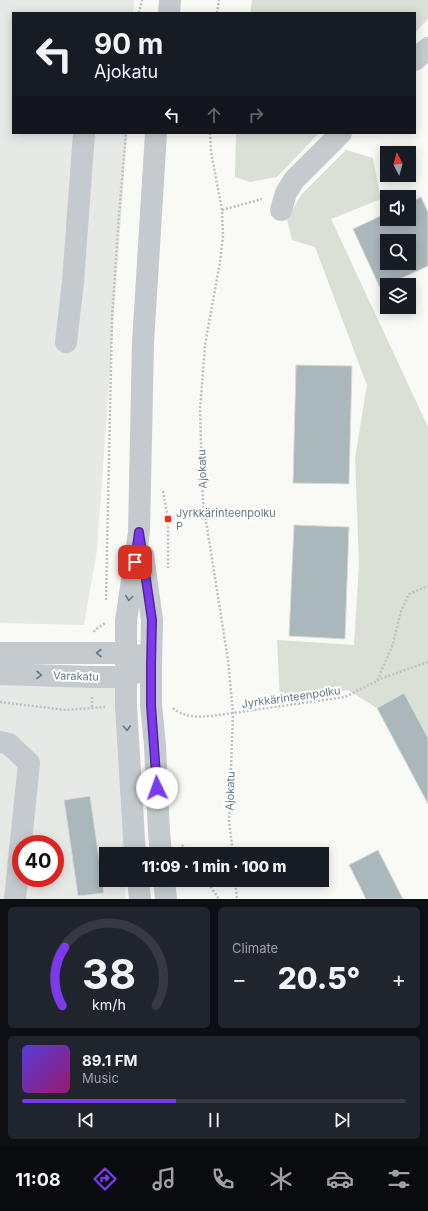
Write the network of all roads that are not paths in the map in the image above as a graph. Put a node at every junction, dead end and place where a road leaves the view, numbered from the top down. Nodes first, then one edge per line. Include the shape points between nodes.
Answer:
1 (170, 0) edge
2 (169, 12) edge
3 (428, 48) edge
4 (416, 59) edge
5 (84, 134) edge
6 (156, 134) edge
7 (340, 134) edge
8 (284, 201) road end
9 (66, 342) dead end
10 (139, 532) junction
11 (0, 652) edge
12 (126, 652) junction
13 (151, 662) junction
14 (0, 674) edge
15 (126, 677) junction
16 (0, 742) edge
17 (135, 847) edge
18 (160, 847) edge
19 (139, 887) edge
20 (165, 887) edge
21 (15, 899) edge
22 (140, 899) edge
23 (166, 899) edge

1 - 2 street
3 - 4 street
5 - 9 street
6 - 10 street via 143,343
7 - 8 street via 294,180
10 -> 12 street via 126,621
10 - 13 street via 152,620
12 -> 11 street, Varakatu
12 - 13 street, Varakatu
12 - 15 street
13 - 15 street, Varakatu
13 - 18 street via 151,705
14 -> 15 street, Varakatu
15 -> 17 street
16 - 21 street via 9,744 29,763
19 - 22 street
20 - 23 street

